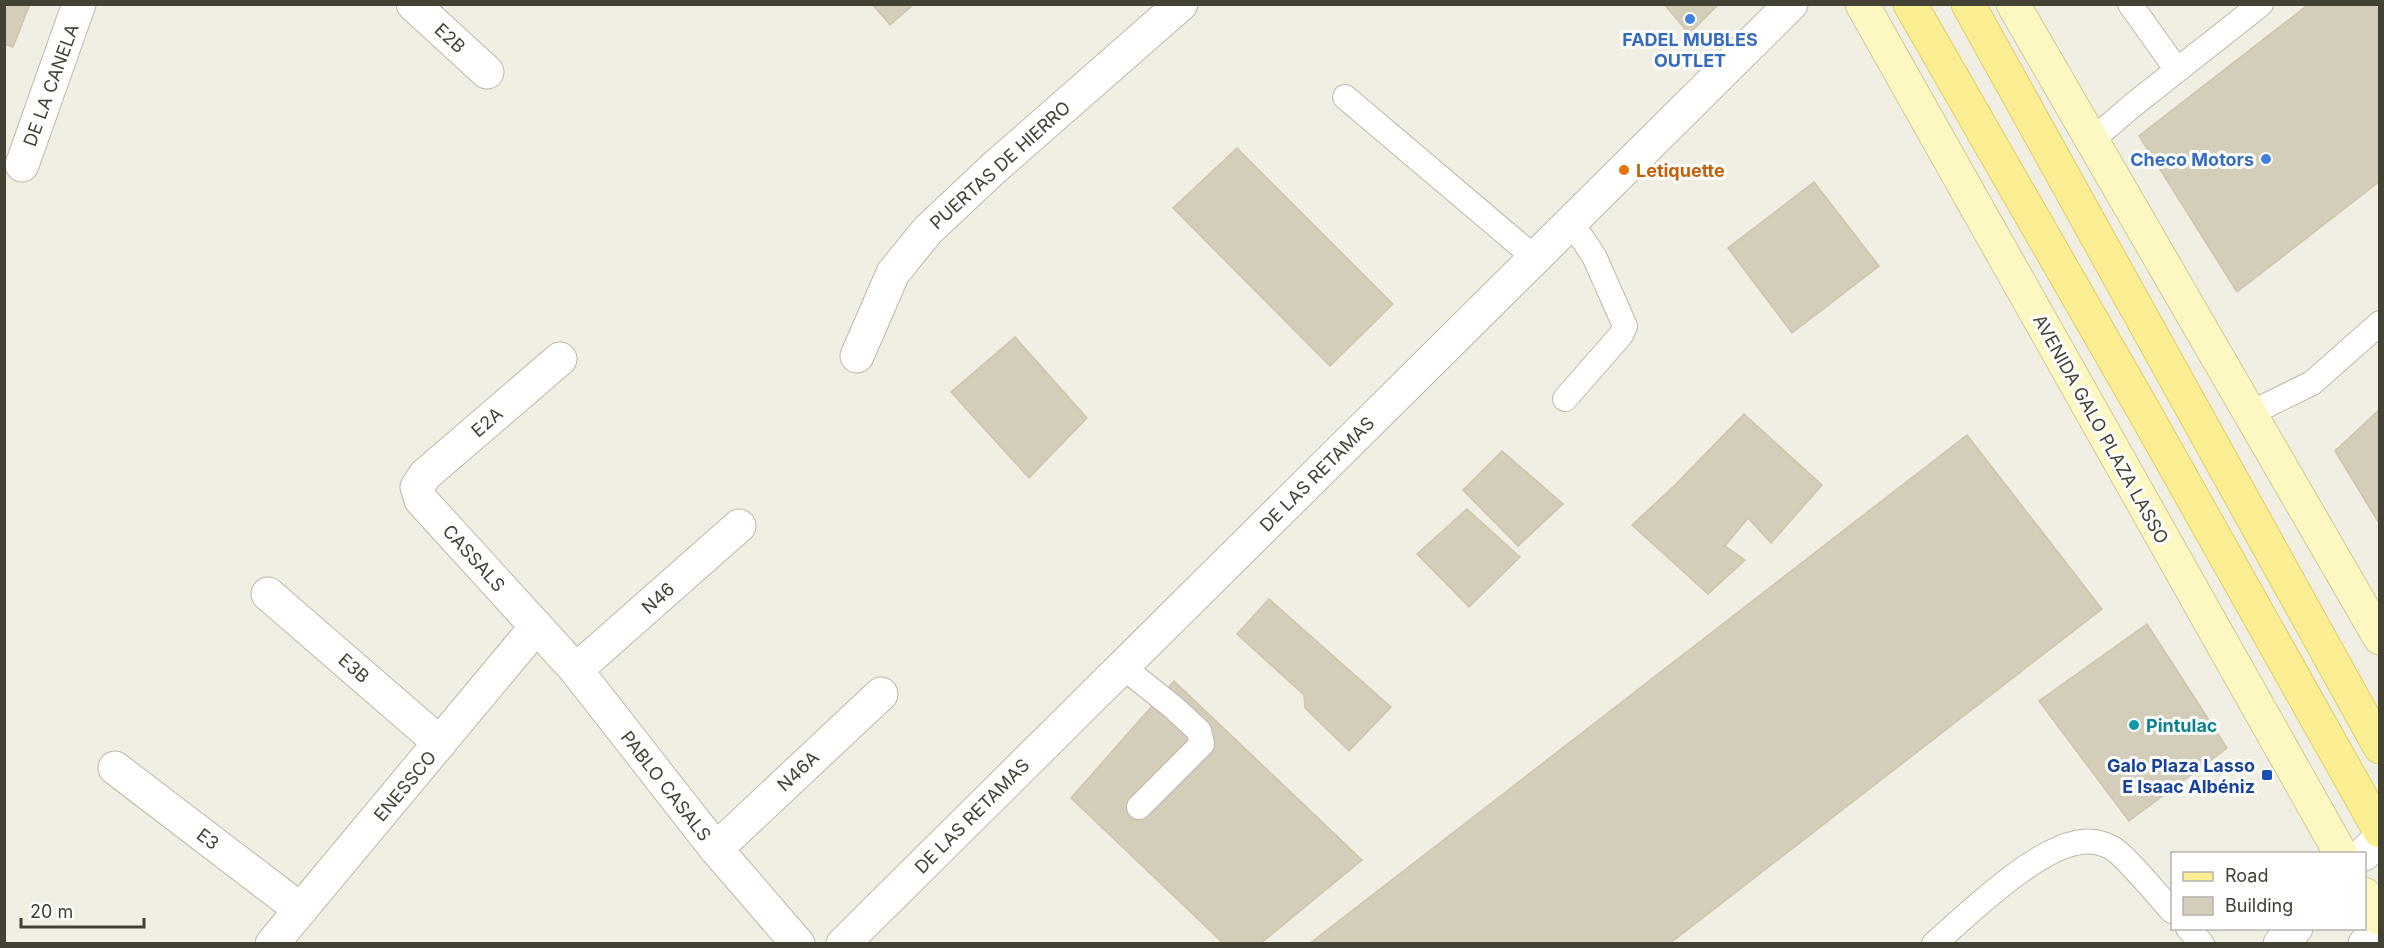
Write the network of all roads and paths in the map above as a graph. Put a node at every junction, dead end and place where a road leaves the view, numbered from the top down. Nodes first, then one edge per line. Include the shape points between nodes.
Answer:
1 (79, 4) edge
2 (413, 4) edge
3 (1181, 4) edge
4 (1791, 4) edge
5 (1862, 4) edge
6 (1910, 4) edge
7 (1968, 4) edge
8 (2013, 4) edge
9 (2130, 4) edge
10 (2261, 4) edge
11 (2177, 70) junction
12 (487, 72) dead end
13 (1345, 97) dead end
14 (2091, 141) junction
15 (22, 165) dead end
16 (1571, 222) junction
17 (1535, 258) junction
18 (2379, 323) edge
19 (857, 356) dead end
20 (560, 359) dead end
21 (1565, 399) dead end
22 (2249, 414) junction
23 (417, 487) joint
24 (739, 526) dead end
25 (268, 594) dead end
26 (536, 627) junction
27 (2379, 638) edge
28 (1123, 667) junction
29 (576, 670) junction
30 (881, 694) dead end
31 (440, 743) junction
32 (2379, 747) edge
33 (115, 768) dead end
34 (1139, 807) dead end
35 (2379, 831) edge
36 (2379, 838) edge
37 (716, 849) junction
38 (2340, 852) edge
39 (2366, 852) edge
40 (2366, 897) edge
41 (301, 910) junction
42 (2171, 911) edge
43 (2379, 919) edge
44 (2379, 929) edge
45 (2190, 930) edge
46 (2294, 930) edge
47 (272, 944) edge
48 (798, 944) edge
49 (843, 944) edge
50 (1934, 944) edge
51 (2202, 944) edge
52 (2280, 944) edge
53 (2365, 944) edge

1 - 15 street, DE LA CANELA
2 - 12 street, E2B
3 - 19 street, PUERTAS DE HIERRO via 928,230 893,273
4 - 16 street, DE LAS RETAMAS
5 - 38 main road, AVENIDA GALO PLAZA LASSO
6 - 35 main road
7 - 32 main road
8 - 14 main road
9 - 11 lane
10 - 11 lane
11 - 14 lane
13 - 17 lane
14 - 22 main road
16 - 17 street, DE LAS RETAMAS
16 - 21 lane via 1594,256 1625,326
17 - 28 street, DE LAS RETAMAS
18 - 22 lane via 2312,383
20 - 23 street, E2A via 425,475
22 - 27 main road
23 - 26 street, CASSALS via 421,500
24 - 29 street, N46
25 - 31 street, E3B
26 - 29 street, PABLO CASALS
26 - 31 street, ENESSCO
28 - 34 lane via 1199,731 1202,744
28 - 49 street, DE LAS RETAMAS
29 - 37 street, PABLO CASALS
30 - 37 street, N46A
31 - 41 street, ENESSCO
33 - 41 street, E3
36 - 39 street
37 - 48 street, PABLO CASALS
40 - 43 main road
41 - 47 street, ENESSCO
42 - 50 lane via 2114,849 2094,842 2076,843 2050,853 2005,883
44 - 53 street
45 - 51 lane
46 - 52 street

